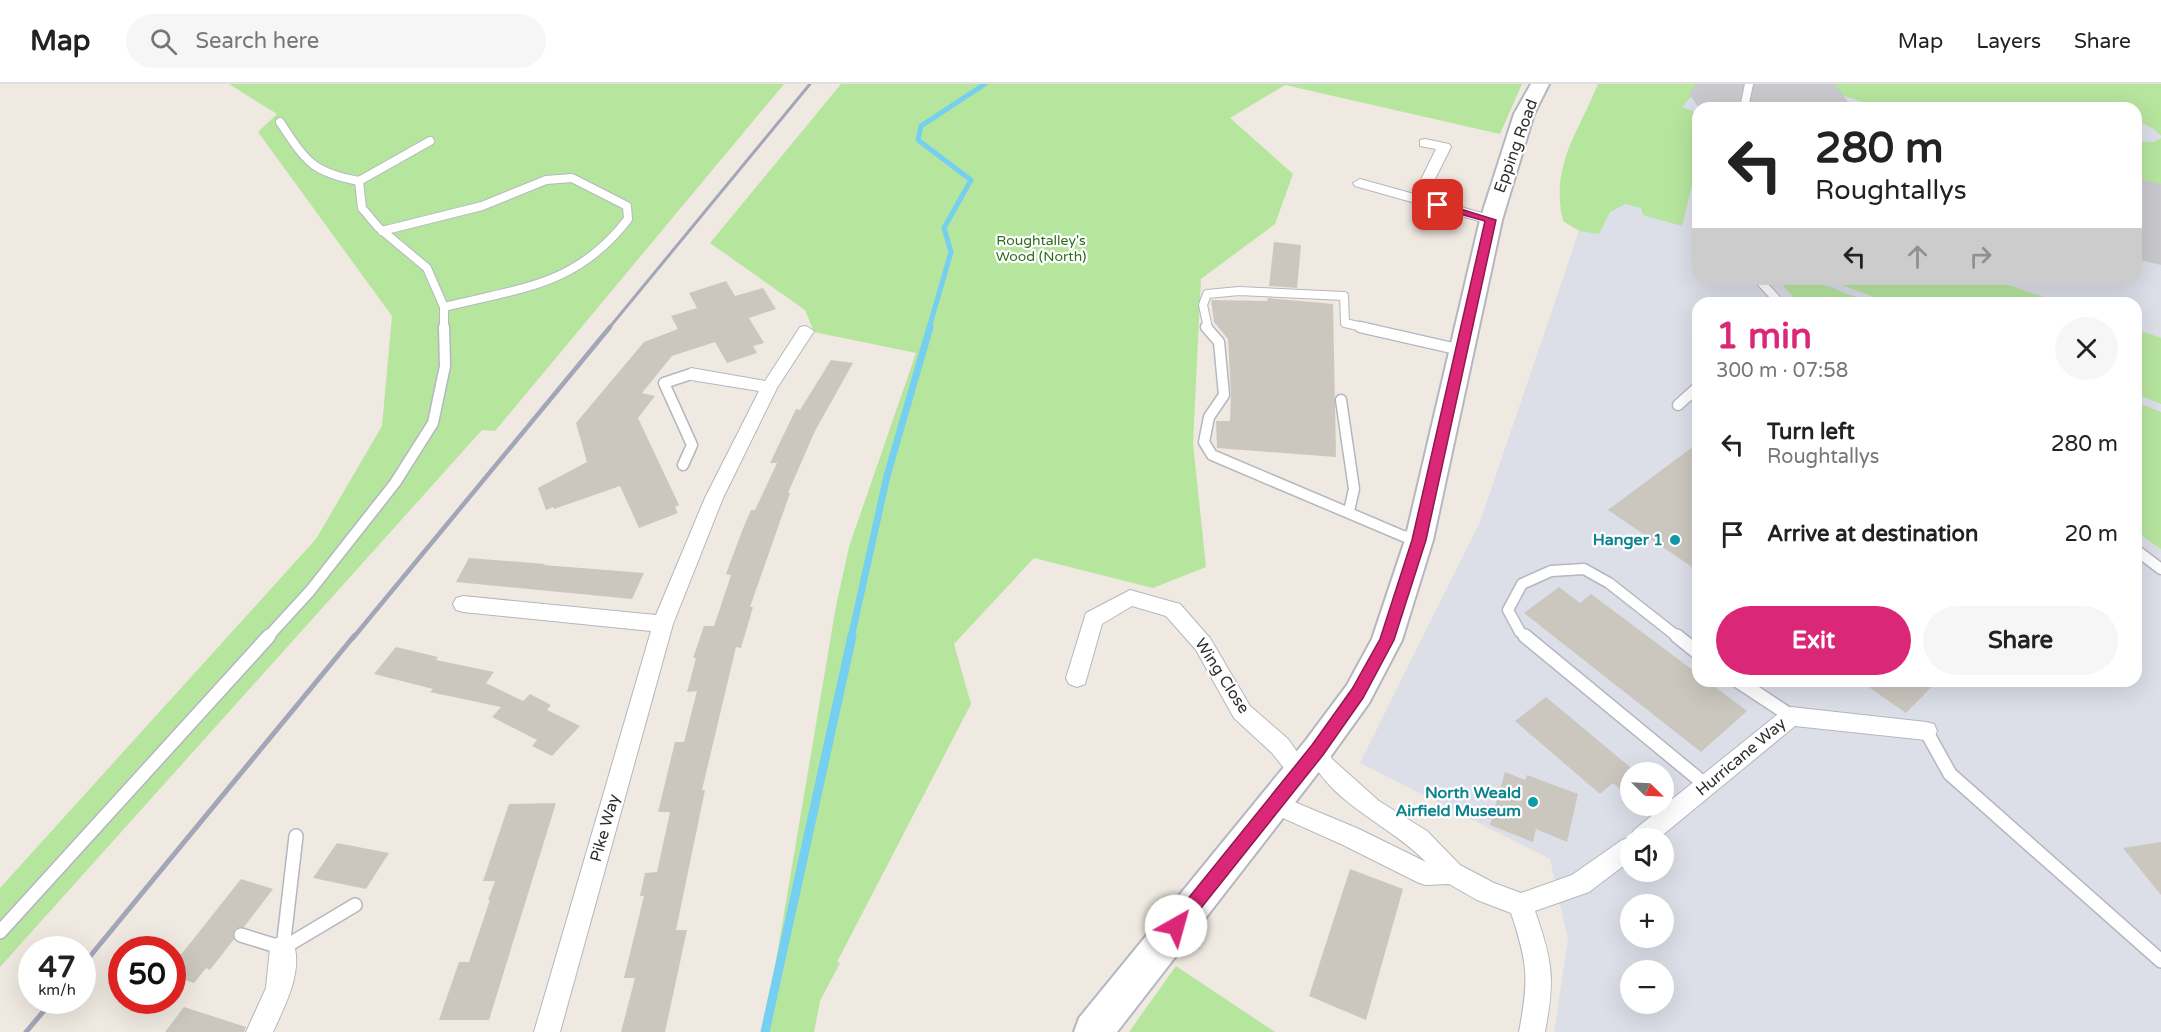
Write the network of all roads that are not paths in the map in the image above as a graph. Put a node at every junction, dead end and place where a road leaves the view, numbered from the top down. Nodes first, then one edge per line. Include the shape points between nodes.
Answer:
1 (1540, 84) edge
2 (1749, 84) edge
3 (1745, 102) edge
4 (280, 122) dead end
5 (430, 141) dead end
6 (1425, 143) dead end
7 (359, 181) junction
8 (1360, 183) dead end
9 (1418, 199) junction
10 (1491, 220) junction
11 (382, 231) junction
12 (1764, 285) edge
13 (1774, 297) edge
14 (444, 307) junction
15 (806, 331) dead end
16 (1461, 350) junction
17 (691, 374) joint
18 (769, 387) junction
19 (1692, 392) edge
20 (1341, 400) dead end
21 (1678, 405) dead end
22 (683, 465) dead end
23 (1349, 512) junction
24 (1419, 540) junction
25 (2142, 555) edge
26 (2161, 569) edge
27 (463, 604) dead end
28 (663, 624) junction
29 (1692, 648) edge
30 (1077, 678) dead end
31 (1747, 687) edge
32 (1791, 716) junction
33 (1926, 731) joint
34 (1308, 760) junction
35 (1707, 786) junction
36 (1273, 803) junction
37 (1654, 828) edge
38 (296, 836) dead end
39 (1620, 855) edge
40 (1452, 873) junction
41 (355, 905) dead end
42 (1521, 905) junction
43 (0, 932) edge
44 (241, 935) dead end
45 (282, 948) junction
46 (2161, 961) edge
47 (259, 1032) edge
48 (547, 1032) edge
49 (1093, 1032) edge
50 (1532, 1032) edge

1 - 10 main road, Epping Road via 1524,114
2 - 3 lane
4 - 7 lane via 311,166 328,176
5 - 7 lane
6 - 9 street via 1444,147
7 - 11 lane via 362,208
8 - 9 street
9 - 10 street
10 - 16 main road, Epping Road
11 - 14 lane via 427,268
11 - 14 lane via 475,208 546,180 572,178 627,206 628,219 610,244 585,264 539,282
12 - 13 lane
14 - 43 lane via 445,366 433,423 395,483 310,591
15 - 18 street, Pike Way
16 - 23 lane via 1346,323 1344,296 1239,291 1208,294 1203,305 1206,326 1219,342 1224,395 1209,417 1204,442 1212,455
16 - 24 main road, Epping Road
17 - 18 street
17 - 22 lane via 664,383 692,445
18 - 28 street, Pike Way via 714,498
19 - 21 lane
20 - 23 lane via 1354,489
23 - 24 lane
24 - 34 main road, Epping Road via 1387,640 1358,694
25 - 26 lane
27 - 28 street
28 - 48 street, Pike Way
29 - 35 lane via 1609,583 1584,569 1551,571 1522,584 1508,610 1520,632
30 - 34 street, Wing Close via 1093,619 1130,598 1173,610 1203,644 1242,712 1280,746
31 - 32 lane
32 - 33 street, Hurricane Way
32 - 35 street, Hurricane Way
33 - 46 lane via 1950,774
34 - 36 main road, Epping Road
34 - 40 street via 1324,766 1371,808 1419,839
35 - 37 street, Hurricane Way
36 - 40 street via 1425,874
36 - 49 main road, Epping Road
38 - 45 lane
39 - 42 street via 1580,884
40 - 42 street
41 - 45 lane
42 - 50 street via 1537,954 1540,988
44 - 45 lane
45 - 47 street via 279,989

